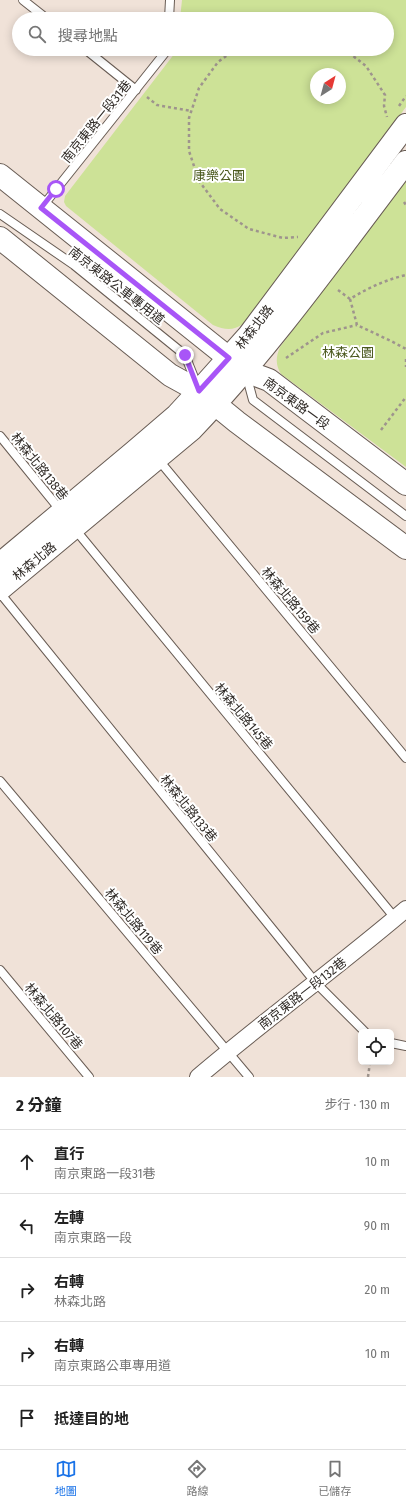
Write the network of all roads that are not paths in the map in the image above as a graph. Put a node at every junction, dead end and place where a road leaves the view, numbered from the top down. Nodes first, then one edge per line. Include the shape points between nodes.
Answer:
1 (23, 0) edge
2 (170, 0) edge
3 (38, 12) edge
4 (169, 12) edge
5 (94, 56) edge
6 (163, 56) edge
7 (136, 90) junction
8 (397, 123) edge
9 (406, 162) edge
10 (0, 175) edge
11 (41, 208) junction
12 (0, 214) edge
13 (0, 238) edge
14 (237, 364) junction
15 (207, 398) junction
16 (0, 436) edge
17 (157, 458) junction
18 (406, 484) edge
19 (406, 516) edge
20 (68, 520) junction
21 (406, 548) edge
22 (0, 564) edge
23 (0, 589) edge
24 (0, 593) edge
25 (406, 758) edge
26 (0, 781) edge
27 (401, 914) edge
28 (0, 970) edge
29 (316, 983) junction
30 (363, 1029) edge
31 (394, 1044) edge
32 (406, 1046) edge
33 (228, 1051) junction
34 (89, 1077) edge
35 (198, 1077) edge
36 (249, 1077) edge

1 - 3 lane
2 - 4 lane
5 - 7 lane
6 - 7 lane, 南京東路一段31巷
7 - 11 lane, 南京東路一段31巷
8 - 14 street, 林森北路 via 262,318
9 - 14 street, 林森北路 via 265,348
10 - 11 street, 南京東路一段
11 - 14 street, 南京東路一段
12 - 15 lane, 南京東路公車專用道 via 74,265 185,355
13 - 15 street via 170,375
14 - 15 street, 林森北路
14 - 18 street, 南京東路一段 via 269,380
14 - 19 lane via 253,400
15 - 17 street, 林森北路 via 192,429
15 - 20 street, 林森北路 via 177,415
15 - 21 street
16 - 20 lane, 林森北路138巷
17 - 20 street, 林森北路
17 - 25 lane, 林森北路159巷
20 - 22 street, 林森北路
20 - 23 street, 林森北路
20 - 27 lane, 林森北路145巷
24 - 29 lane, 林森北路133巷
26 - 33 lane, 林森北路119巷
27 - 29 street, 南京東路一段132巷
28 - 34 lane, 林森北路107巷
29 - 30 lane, 林森北路133巷
29 - 33 street, 南京東路一段132巷
31 - 32 lane
33 - 35 street, 南京東路一段132巷
33 - 36 lane, 林森北路119巷

